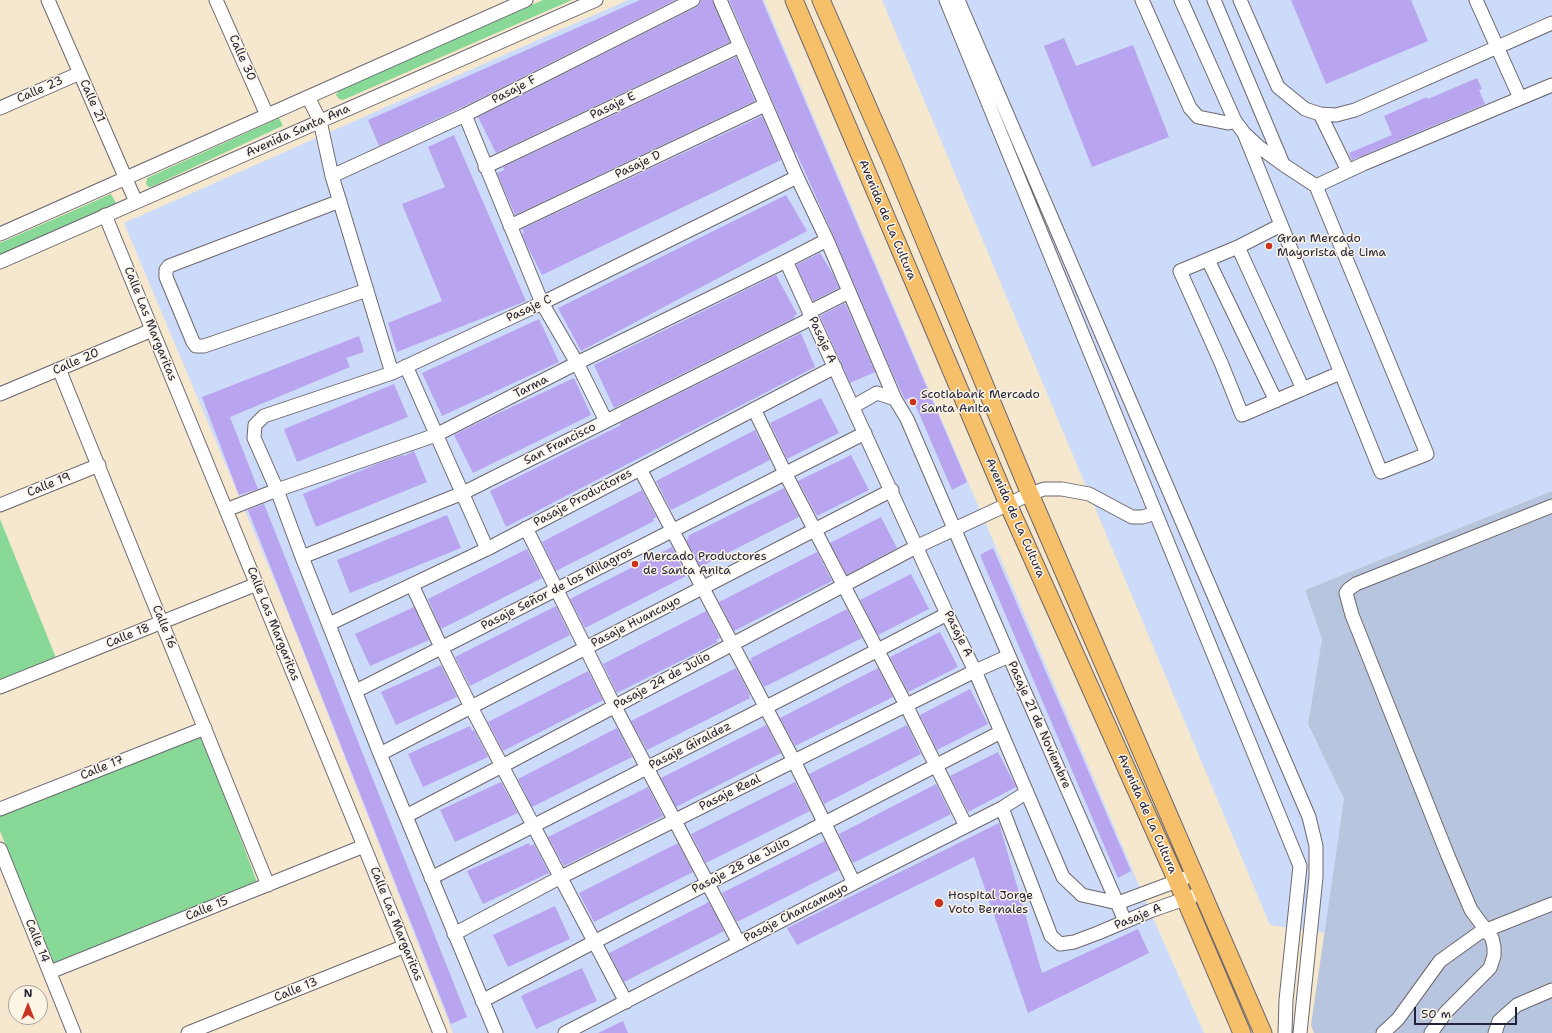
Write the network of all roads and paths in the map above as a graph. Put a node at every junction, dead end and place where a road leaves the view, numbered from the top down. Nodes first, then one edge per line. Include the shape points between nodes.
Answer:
1 (48, 0) edge
2 (216, 0) edge
3 (526, 0) edge
4 (596, 0) edge
5 (693, 0) edge
6 (720, 0) edge
7 (794, 0) edge
8 (821, 0) edge
9 (946, 0) edge
10 (958, 0) edge
11 (1142, 0) edge
12 (1181, 0) edge
13 (1214, 0) edge
14 (1240, 0) edge
15 (1476, 0) edge
16 (1552, 23) edge
17 (740, 46) junction
18 (1497, 47) junction
19 (80, 73) junction
20 (1552, 85) edge
21 (308, 97) junction
22 (1520, 98) junction
23 (765, 105) junction
24 (0, 108) edge
25 (1320, 114) junction
26 (267, 115) junction
27 (465, 115) junction
28 (320, 121) junction
29 (1235, 121) junction
30 (1244, 133) junction
31 (1284, 166) junction
32 (486, 167) junction
33 (1348, 171) junction
34 (332, 176) junction
35 (797, 177) junction
36 (126, 178) junction
37 (1316, 186) junction
38 (340, 201) junction
39 (136, 202) junction
40 (105, 215) junction
41 (510, 226) junction
42 (1281, 226) junction
43 (0, 234) edge
44 (827, 240) junction
45 (1238, 247) junction
46 (1208, 260) junction
47 (786, 261) junction
48 (0, 262) edge
49 (367, 290) junction
50 (849, 292) junction
51 (542, 303) junction
52 (810, 315) junction
53 (152, 330) junction
54 (577, 363) junction
55 (406, 366) junction
56 (835, 367) junction
57 (59, 369) junction
58 (392, 373) junction
59 (1340, 373) junction
60 (1303, 389) junction
61 (0, 394) edge
62 (895, 399) junction
63 (1276, 401) junction
64 (854, 406) junction
65 (754, 409) junction
66 (606, 421) junction
67 (865, 433) junction
68 (436, 435) junction
69 (99, 465) junction
70 (640, 469) junction
71 (785, 473) junction
72 (277, 490) junction
73 (892, 490) junction
74 (463, 493) junction
75 (1030, 494) junction
76 (1008, 504) junction
77 (0, 505) edge
78 (1552, 506) edge
79 (226, 510) junction
80 (1155, 513) junction
81 (526, 528) junction
82 (954, 529) junction
83 (814, 530) junction
84 (671, 531) junction
85 (918, 546) junction
86 (487, 548) junction
87 (302, 558) junction
88 (257, 584) junction
89 (412, 585) junction
90 (844, 585) junction
91 (702, 588) junction
92 (556, 589) junction
93 (948, 614) junction
94 (162, 622) junction
95 (329, 624) junction
96 (731, 645) junction
97 (441, 648) junction
98 (585, 648) junction
99 (878, 650) junction
100 (1009, 656) junction
101 (975, 671) junction
102 (0, 687) edge
103 (356, 691) junction
104 (906, 705) junction
105 (615, 706) junction
106 (471, 707) junction
107 (766, 708) junction
108 (205, 728) junction
109 (1001, 732) junction
110 (380, 754) junction
111 (794, 761) junction
112 (936, 765) junction
113 (502, 766) junction
114 (647, 768) junction
115 (1028, 792) junction
116 (1002, 808) junction
117 (0, 809) edge
118 (406, 816) junction
119 (674, 821) junction
120 (825, 823) junction
121 (534, 826) junction
122 (966, 826) junction
123 (364, 846) junction
124 (0, 849) edge
125 (1194, 873) junction
126 (561, 877) junction
127 (431, 878) junction
128 (1177, 881) junction
129 (707, 883) junction
130 (854, 883) junction
131 (268, 885) junction
132 (1203, 893) junction
133 (1185, 899) junction
134 (1118, 903) junction
135 (1552, 904) edge
136 (1125, 921) junction
137 (1486, 930) junction
138 (454, 934) junction
139 (594, 942) junction
140 (739, 943) junction
141 (405, 946) junction
142 (50, 972) junction
143 (1552, 990) edge
144 (482, 1002) junction
145 (626, 1002) junction
146 (195, 1032) edge
147 (491, 1032) edge
148 (74, 1033) edge
149 (440, 1033) edge
150 (565, 1033) edge
151 (1242, 1033) edge
152 (1263, 1033) edge
153 (1285, 1033) edge
154 (1300, 1033) edge
155 (1384, 1033) edge
156 (1431, 1033) edge
157 (1495, 1033) edge

1 - 19 street, Calle 21
2 - 26 street, Calle 30
3 - 21 street
4 - 28 street, Avenida Santa Ana
5 - 27 street, Pasaje F
6 - 17 street
7 - 76 main road, Avenida de La Cultura
8 - 75 main road, Avenida de La Cultura via 892,162
9 - 80 street
10 - 154 street via 1309,817 1316,846 1316,877
11 - 29 street via 1190,108 1198,117 1228,123
12 - 29 street
13 - 31 street
14 - 25 street via 1278,87 1305,109
15 - 18 street
16 - 18 street
17 - 23 street
17 - 32 street, Pasaje E
18 - 22 street
18 - 25 street via 1355,110 1336,115
19 - 24 street, Calle 23
19 - 36 street, Calle 21
20 - 22 street
21 - 26 street
21 - 28 street
22 - 33 street
23 - 35 street
23 - 41 street, Pasaje D
25 - 33 street
26 - 36 street
27 - 32 street
27 - 34 street, Pasaje F
28 - 34 street
28 - 39 street, Avenida Santa Ana
29 - 30 street
30 - 31 street
30 - 42 street
31 - 37 street
32 - 41 street
33 - 37 street
34 - 38 street
35 - 44 street
35 - 51 street, Pasaje C
36 - 39 street, Calle 21
36 - 43 street
37 - 59 street via 1427,454 1381,472
38 - 49 street
38 - 49 street via 170,266 166,270 166,276 196,346 204,346
39 - 40 street, Avenida Santa Ana
40 - 48 street, Avenida Santa Ana
40 - 53 street, Calle Las Margaritas
41 - 51 street
42 - 45 street
42 - 59 street
44 - 47 street, Tarma
44 - 50 street
45 - 46 street
45 - 60 street
46 - 63 street
46 - 63 street via 1180,272 1222,365 1240,413 1244,415
47 - 52 street, Pasaje A
47 - 54 street, Tarma
49 - 58 street
50 - 52 street, San Francisco
50 - 62 street
51 - 54 street
51 - 55 street, Pasaje C
52 - 56 street, Pasaje A
52 - 66 street, San Francisco
53 - 57 street, Calle 20
53 - 79 street, Calle Las Margaritas
54 - 66 street
54 - 68 street, Tarma
55 - 58 street, Pasaje C
55 - 68 street
56 - 64 street, Pasaje A
56 - 65 street, Pasaje Productores
57 - 61 street, Calle 20
57 - 69 street, Calle 16
58 - 72 street, Pasaje C via 264,416 255,425 254,438
59 - 60 street
60 - 63 street
62 - 64 street via 877,393
62 - 82 street, Pasaje 21 de Noviembre via 907,419
64 - 67 street, Pasaje A
65 - 70 street, Pasaje Productores
65 - 71 street
66 - 74 street, San Francisco
67 - 71 street, Pasaje Señor de los Milagros
67 - 73 street, Pasaje A
68 - 72 street, Tarma
68 - 74 street
69 - 77 street, Calle 19
69 - 94 street, Calle 16
70 - 81 street, Pasaje Productores
70 - 84 street
71 - 83 street
71 - 84 street, Pasaje Señor de los Milagros
72 - 79 street, Tarma
72 - 87 street
73 - 83 street, Pasaje Huancayo
73 - 85 street, Pasaje A
74 - 86 street
74 - 87 street, San Francisco
75 - 76 street, Pasaje 24 de Julio
75 - 80 street, Pasaje 24 de Julio via 1044,489 1062,489 1090,494 1132,517
75 - 125 main road, Avenida de La Cultura
76 - 82 street, Pasaje 24 de Julio
76 - 128 main road, Avenida de La Cultura
78 - 137 street via 1356,584 1346,593 1352,615 1448,856 1471,910
79 - 88 street, Calle Las Margaritas
80 - 153 street via 1300,866
81 - 86 street, Pasaje Productores
81 - 92 street
82 - 85 street, Pasaje 24 de Julio
82 - 100 street, Pasaje 21 de Noviembre
83 - 90 street
83 - 91 street, Pasaje Huancayo
84 - 91 street
84 - 92 street, Pasaje Señor de los Milagros
85 - 90 street, Pasaje 24 de Julio
85 - 93 street, Pasaje A
86 - 89 street, Pasaje Productores
87 - 95 street
88 - 94 street, Calle 18
88 - 123 street, Calle Las Margaritas
89 - 95 street, Pasaje Productores
89 - 97 street
90 - 96 street, Pasaje 24 de Julio
90 - 99 street
91 - 96 street
91 - 98 street, Pasaje Huancayo
92 - 97 street, Pasaje Señor de los Milagros
92 - 98 street
93 - 99 street, Pasaje Giraldez
93 - 101 street, Pasaje A
94 - 102 street, Calle 18
94 - 108 street, Calle 16
95 - 103 street
96 - 105 street, Pasaje 24 de Julio
96 - 107 street
97 - 103 street, Pasaje Señor de los Milagros
97 - 106 street
98 - 105 street
98 - 106 street, Pasaje Huancayo
99 - 104 street
99 - 107 street, Pasaje Giraldez
100 - 101 street, Pasaje Real
100 - 134 street, Pasaje 21 de Noviembre
101 - 104 street, Pasaje Real
101 - 109 street, Pasaje A
103 - 110 street
104 - 111 street, Pasaje Real
104 - 112 street
105 - 113 street, Pasaje 24 de Julio
105 - 114 street
106 - 110 street, Pasaje Huancayo
106 - 113 street
107 - 111 street
107 - 114 street, Pasaje Giraldez
108 - 117 street, Calle 17
108 - 131 street, Calle 16
109 - 112 street, Pasaje 28 de Julio
109 - 115 street, Pasaje A
110 - 118 street
111 - 119 street, Pasaje Real
111 - 120 street
112 - 120 street, Pasaje 28 de Julio
112 - 122 street
113 - 118 street, Pasaje 24 de Julio
113 - 121 street
114 - 119 street
114 - 121 street, Pasaje Giraldez
115 - 116 street, Pasaje Chancamayo
115 - 134 street, Pasaje A via 1063,877 1082,895
116 - 122 street, Pasaje Chancamayo
116 - 136 street, Pasaje A via 1051,936 1060,944 1074,942
118 - 127 street
119 - 126 street, Pasaje Real
119 - 129 street
120 - 129 street, Pasaje 28 de Julio
120 - 130 street
121 - 126 street
121 - 127 street, Pasaje Giraldez
122 - 130 street, Pasaje Chancamayo
123 - 131 street, Calle 15
123 - 141 street, Calle Las Margaritas
124 - 142 street, Calle 14
125 - 128 street, Pasaje A
125 - 132 main road, Avenida de La Cultura
126 - 138 street, Pasaje Real
126 - 139 street
127 - 138 street
128 - 133 main road, Avenida de La Cultura
128 - 134 street, Pasaje A
129 - 139 street, Pasaje 28 de Julio
129 - 140 street
130 - 140 street, Pasaje Chancamayo
131 - 142 street, Calle 15
132 - 133 street, Pasaje A
132 - 152 main road, Avenida de La Cultura
133 - 136 street, Pasaje A
133 - 151 main road, Avenida de La Cultura
134 - 136 street, Pasaje 21 de Noviembre
135 - 137 street
137 - 155 street via 1479,932 1440,961 1398,1019
137 - 156 street via 1492,938 1494,947 1490,968 1446,1012
138 - 144 street
139 - 144 street, Pasaje 28 de Julio
139 - 145 street
140 - 145 street, Pasaje Chancamayo
141 - 146 street, Calle 13
141 - 149 street, Calle Las Margaritas
142 - 148 street, Calle 14
143 - 157 street via 1517,1005 1499,1021
144 - 147 street
145 - 150 street, Pasaje Chancamayo

